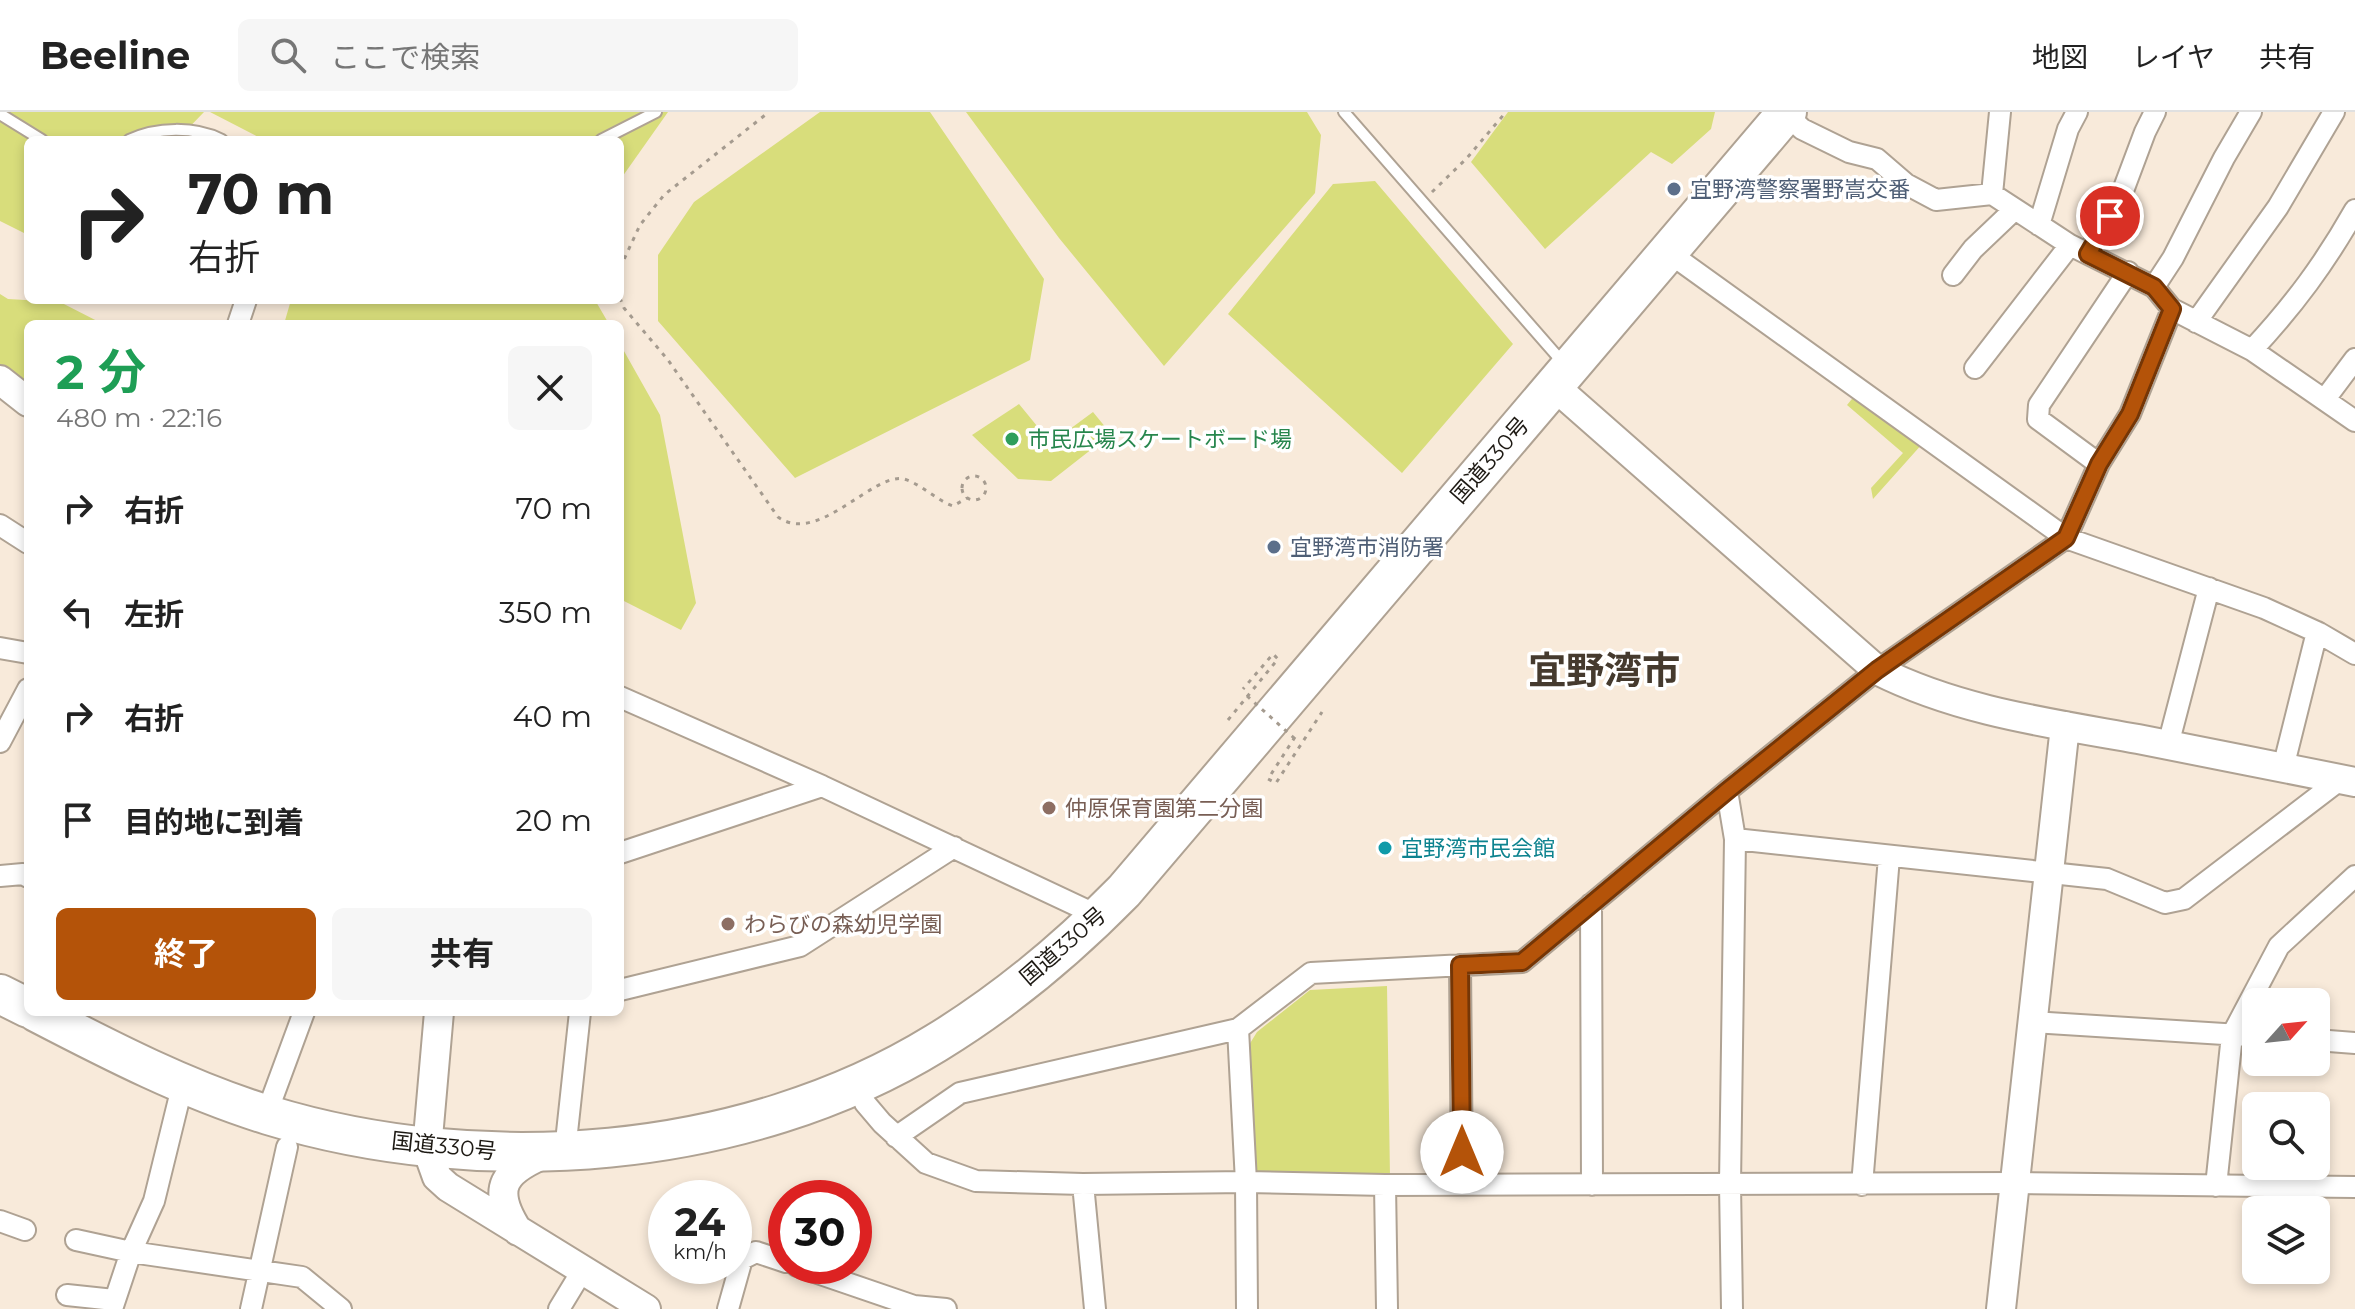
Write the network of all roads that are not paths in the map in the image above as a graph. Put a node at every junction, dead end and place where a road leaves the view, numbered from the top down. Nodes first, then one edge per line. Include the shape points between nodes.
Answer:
1 (656, 112) edge
2 (1344, 112) edge
3 (2000, 112) edge
4 (2077, 112) edge
5 (2155, 112) edge
6 (2251, 112) edge
7 (2334, 112) edge
8 (1786, 113) edge
9 (0, 114) edge
10 (36, 136) edge
11 (137, 136) edge
12 (213, 136) edge
13 (609, 136) edge
14 (1992, 194) junction
15 (2015, 209) junction
16 (2355, 210) edge
17 (2039, 225) junction
18 (2079, 250) junction
19 (1668, 252) junction
20 (2128, 272) junction
21 (1953, 275) dead end
22 (2154, 287) junction
23 (2172, 309) junction
24 (2196, 322) junction
25 (2252, 350) junction
26 (2355, 359) edge
27 (1975, 368) dead end
28 (1562, 378) junction
29 (0, 380) edge
30 (24, 399) edge
31 (2325, 399) junction
32 (2355, 421) edge
33 (2099, 464) junction
34 (0, 525) edge
35 (2066, 538) junction
36 (24, 540) edge
37 (2209, 588) junction
38 (2317, 632) junction
39 (0, 648) edge
40 (24, 652) edge
41 (2355, 654) edge
42 (1877, 670) junction
43 (24, 697) edge
44 (624, 699) edge
45 (2065, 726) junction
46 (0, 742) edge
47 (2168, 745) junction
48 (2283, 768) junction
49 (2348, 780) edge
50 (822, 786) junction
51 (1727, 791) junction
52 (1735, 839) junction
53 (954, 847) junction
54 (624, 852) edge
55 (1889, 857) junction
56 (2048, 872) junction
57 (24, 875) edge
58 (0, 876) edge
59 (2350, 889) edge
60 (1591, 904) junction
61 (1099, 916) junction
62 (1460, 965) junction
63 (624, 989) edge
64 (0, 994) edge
65 (24, 1006) edge
66 (44, 1016) edge
67 (303, 1016) edge
68 (439, 1016) edge
69 (579, 1016) edge
70 (2032, 1022) junction
71 (1238, 1029) junction
72 (2232, 1035) junction
73 (2242, 1035) edge
74 (2330, 1041) edge
75 (2355, 1043) edge
76 (183, 1083) junction
77 (858, 1083) junction
78 (266, 1115) junction
79 (896, 1137) junction
80 (287, 1147) dead end
81 (427, 1149) junction
82 (558, 1151) junction
83 (1246, 1182) junction
84 (1462, 1183) junction
85 (2015, 1183) junction
86 (1083, 1184) junction
87 (1730, 1184) junction
88 (1385, 1185) junction
89 (1592, 1185) junction
90 (1862, 1185) junction
91 (2216, 1186) junction
92 (2355, 1187) edge
93 (0, 1221) edge
94 (25, 1230) dead end
95 (519, 1231) junction
96 (76, 1240) dead end
97 (131, 1252) junction
98 (768, 1256) edge
99 (259, 1270) junction
100 (582, 1271) junction
101 (850, 1284) edge
102 (67, 1295) dead end
103 (113, 1304) edge
104 (251, 1309) edge
105 (341, 1309) edge
106 (559, 1309) edge
107 (646, 1309) edge
108 (728, 1309) edge
109 (946, 1309) edge
110 (1095, 1309) edge
111 (1247, 1309) edge
112 (1387, 1309) edge
113 (1732, 1309) edge
114 (2001, 1309) edge

1 - 13 lane
2 - 28 lane via 1551,351
3 - 14 street
4 - 17 street
5 - 18 street via 2121,196
6 - 22 street
7 - 24 street via 2278,207
8 - 14 street via 1802,129 1877,159 1936,200
8 - 19 highway, 国道330号
9 - 10 lane
11 - 12 lane via 181,129
14 - 15 street
15 - 17 street
15 - 21 street
16 - 25 street via 2307,286
17 - 18 street
18 - 20 street
18 - 27 street
19 - 28 highway, 国道330号
19 - 35 street
20 - 22 street
20 - 33 street via 2039,405 2038,419
22 - 23 street
23 - 24 street
23 - 33 street via 2130,414
24 - 25 street
25 - 31 street
26 - 31 street
28 - 42 street
28 - 61 highway, 国道330号
29 - 30 street
31 - 32 street
33 - 35 street
34 - 36 street
35 - 37 street
35 - 42 street
37 - 38 street
37 - 47 street
38 - 41 street
38 - 48 street
39 - 40 street
42 - 45 street via 1951,702
42 - 51 street
43 - 46 street
44 - 50 street
45 - 47 street
45 - 56 street
47 - 48 street
48 - 49 street
49 - 56 street via 2184,899 2165,903 2107,879
50 - 53 street
50 - 54 street
51 - 52 street
51 - 60 street
52 - 55 street
52 - 87 street
53 - 61 street
53 - 63 street via 800,946
55 - 56 street
55 - 90 street
56 - 70 street
57 - 58 street
59 - 72 street via 2279,946
60 - 62 street via 1522,962
60 - 89 street
61 - 77 highway, 国道330号 via 978,1016
62 - 71 street via 1311,973
62 - 84 street
64 - 65 highway
66 - 76 highway, 国道330号
67 - 78 street
68 - 81 street
69 - 82 street
70 - 72 street
70 - 85 street
71 - 79 street via 960,1093
71 - 83 street
72 - 73 street
72 - 91 street
74 - 75 street
76 - 78 highway, 国道330号
76 - 97 street via 154,1201
77 - 79 street via 865,1103
77 - 82 highway, 国道330号 via 716,1131
78 - 81 highway, 国道330号
79 - 86 street via 926,1163 976,1181
80 - 99 street
81 - 82 highway, 国道330号
81 - 95 street via 437,1177 448,1187
82 - 95 street via 515,1171 504,1185 501,1196
83 - 86 street
83 - 88 street
83 - 111 street
84 - 88 street
84 - 89 street
85 - 90 street
85 - 91 street
85 - 114 street
86 - 110 street
87 - 89 street
87 - 90 street
87 - 113 street
88 - 112 street
91 - 92 street
93 - 94 street
95 - 100 street
96 - 97 street
97 - 99 street
97 - 103 street
98 - 108 street via 756,1252 742,1259
99 - 104 street
99 - 105 street via 302,1277
100 - 106 street
100 - 107 street
101 - 109 street via 914,1306
102 - 103 street

